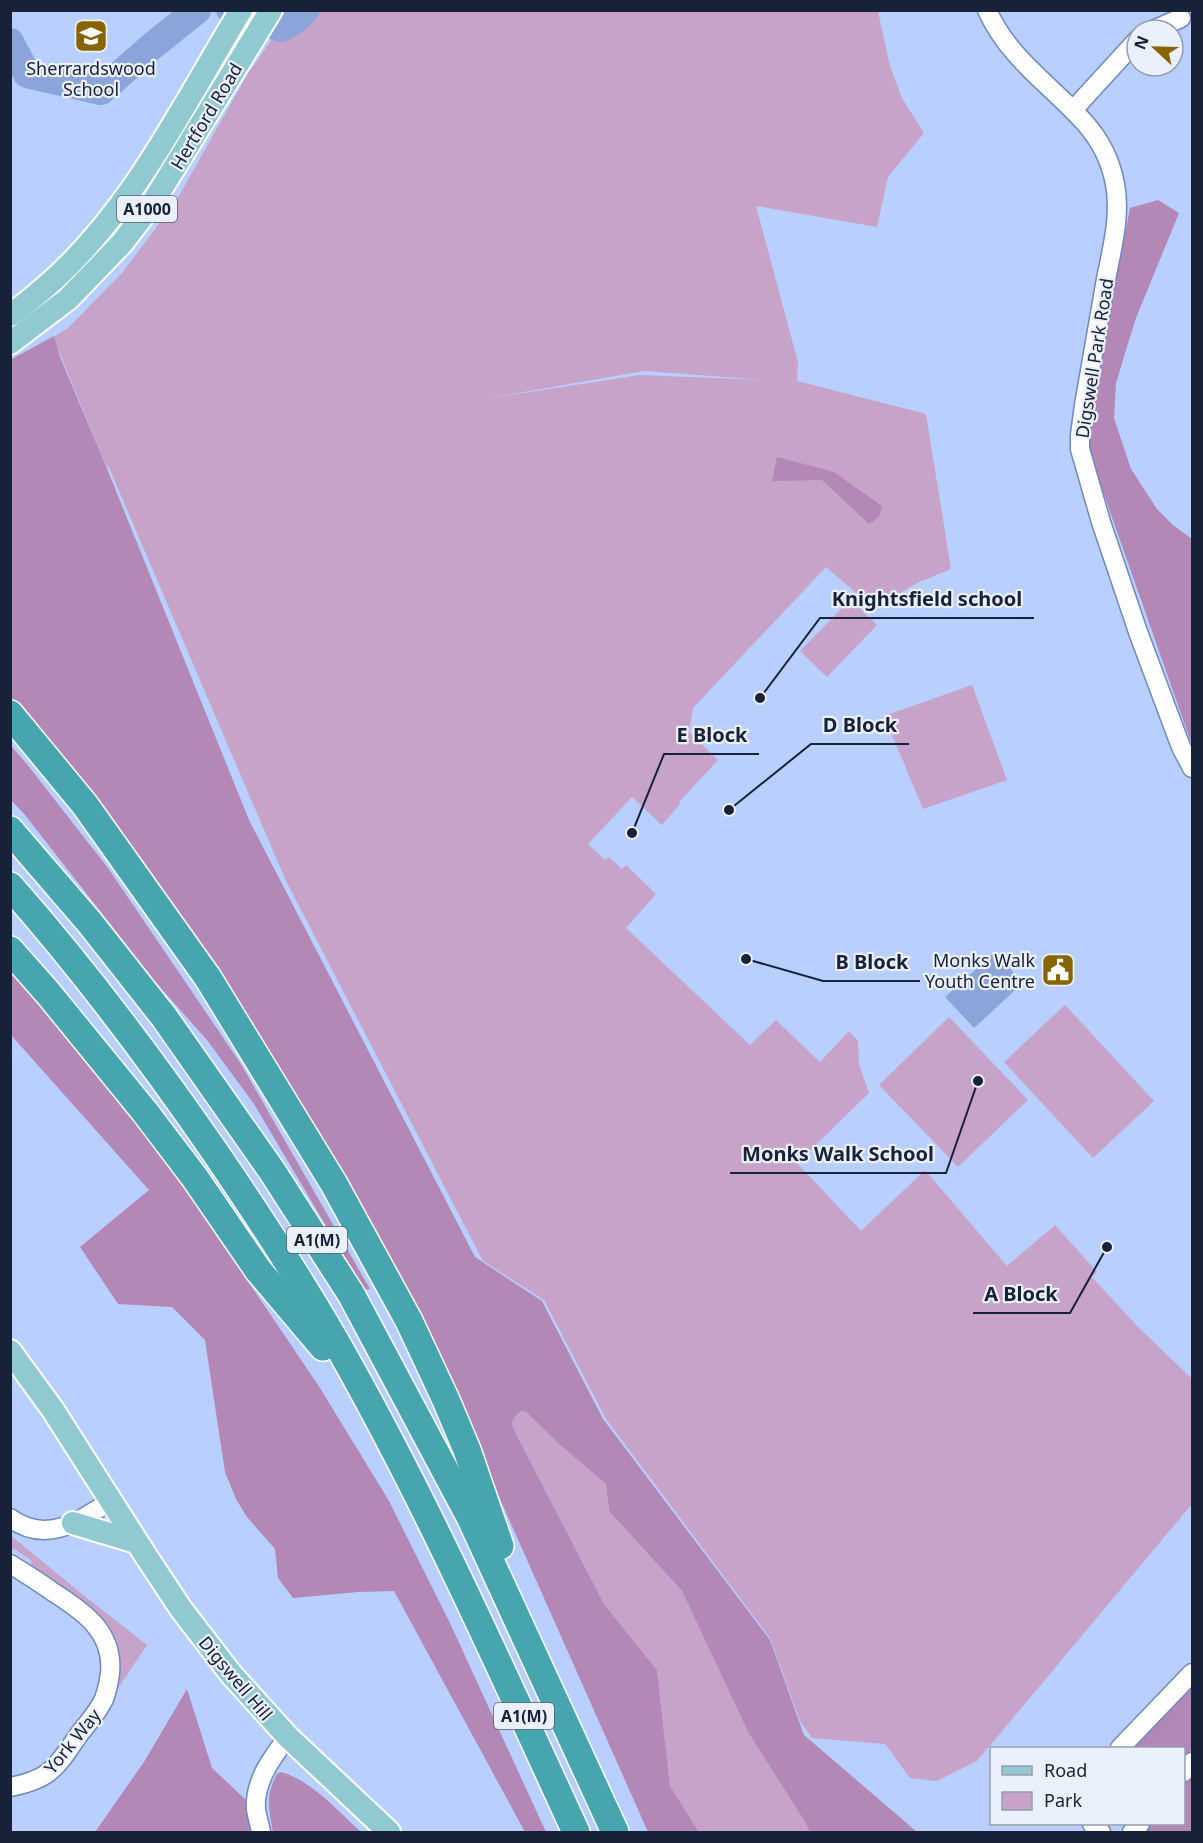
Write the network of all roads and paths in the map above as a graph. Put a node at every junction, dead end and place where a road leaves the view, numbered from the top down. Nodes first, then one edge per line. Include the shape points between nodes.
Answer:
1 (241, 10) edge
2 (987, 10) edge
3 (270, 12) edge
4 (1125, 53) edge
5 (1073, 110) junction
6 (10, 315) edge
7 (10, 343) edge
8 (10, 714) edge
9 (1192, 768) edge
10 (10, 830) edge
11 (10, 886) edge
12 (10, 951) edge
13 (10, 1351) edge
14 (366, 1398) junction
15 (112, 1500) junction
16 (10, 1518) edge
17 (73, 1523) junction
18 (136, 1542) junction
19 (10, 1564) edge
20 (1192, 1673) edge
21 (553, 1695) junction
22 (288, 1737) junction
23 (1122, 1747) edge
24 (10, 1787) edge
25 (261, 1833) edge
26 (389, 1833) edge
27 (576, 1833) edge
28 (615, 1833) edge

1 - 6 main road, Hertford Road / A1000 via 124,201 70,265
2 - 5 street, Digswell Park Road via 1009,49
3 - 7 main road, Hertford Road / A1000 via 152,204 122,243 68,299
4 - 5 street
5 - 9 street, Digswell Park Road via 1104,152 1115,184 1116,202 1116,226 1084,405 1080,449 1138,632 1180,747
8 - 21 highway, A1(M) via 85,806 195,959 334,1184 447,1400
10 - 21 highway, A1(M) via 164,1017 273,1171 345,1285 471,1519
11 - 14 highway, A1(M) via 184,1106 266,1228
12 - 14 highway, A1(M) via 145,1112 258,1270
13 - 15 main road, Digswell Hill
14 - 27 highway, A1(M) via 428,1516
15 - 17 street
15 - 18 main road, Digswell Hill
16 - 17 street via 36,1530
17 - 18 main road
18 - 22 main road, Digswell Hill via 203,1639
19 - 24 street, York Way via 95,1623 104,1637 110,1666 100,1706 62,1759 41,1779
20 - 23 street
21 - 28 highway, A1(M)
22 - 25 street via 270,1762 256,1797
22 - 26 main road, Digswell Hill

